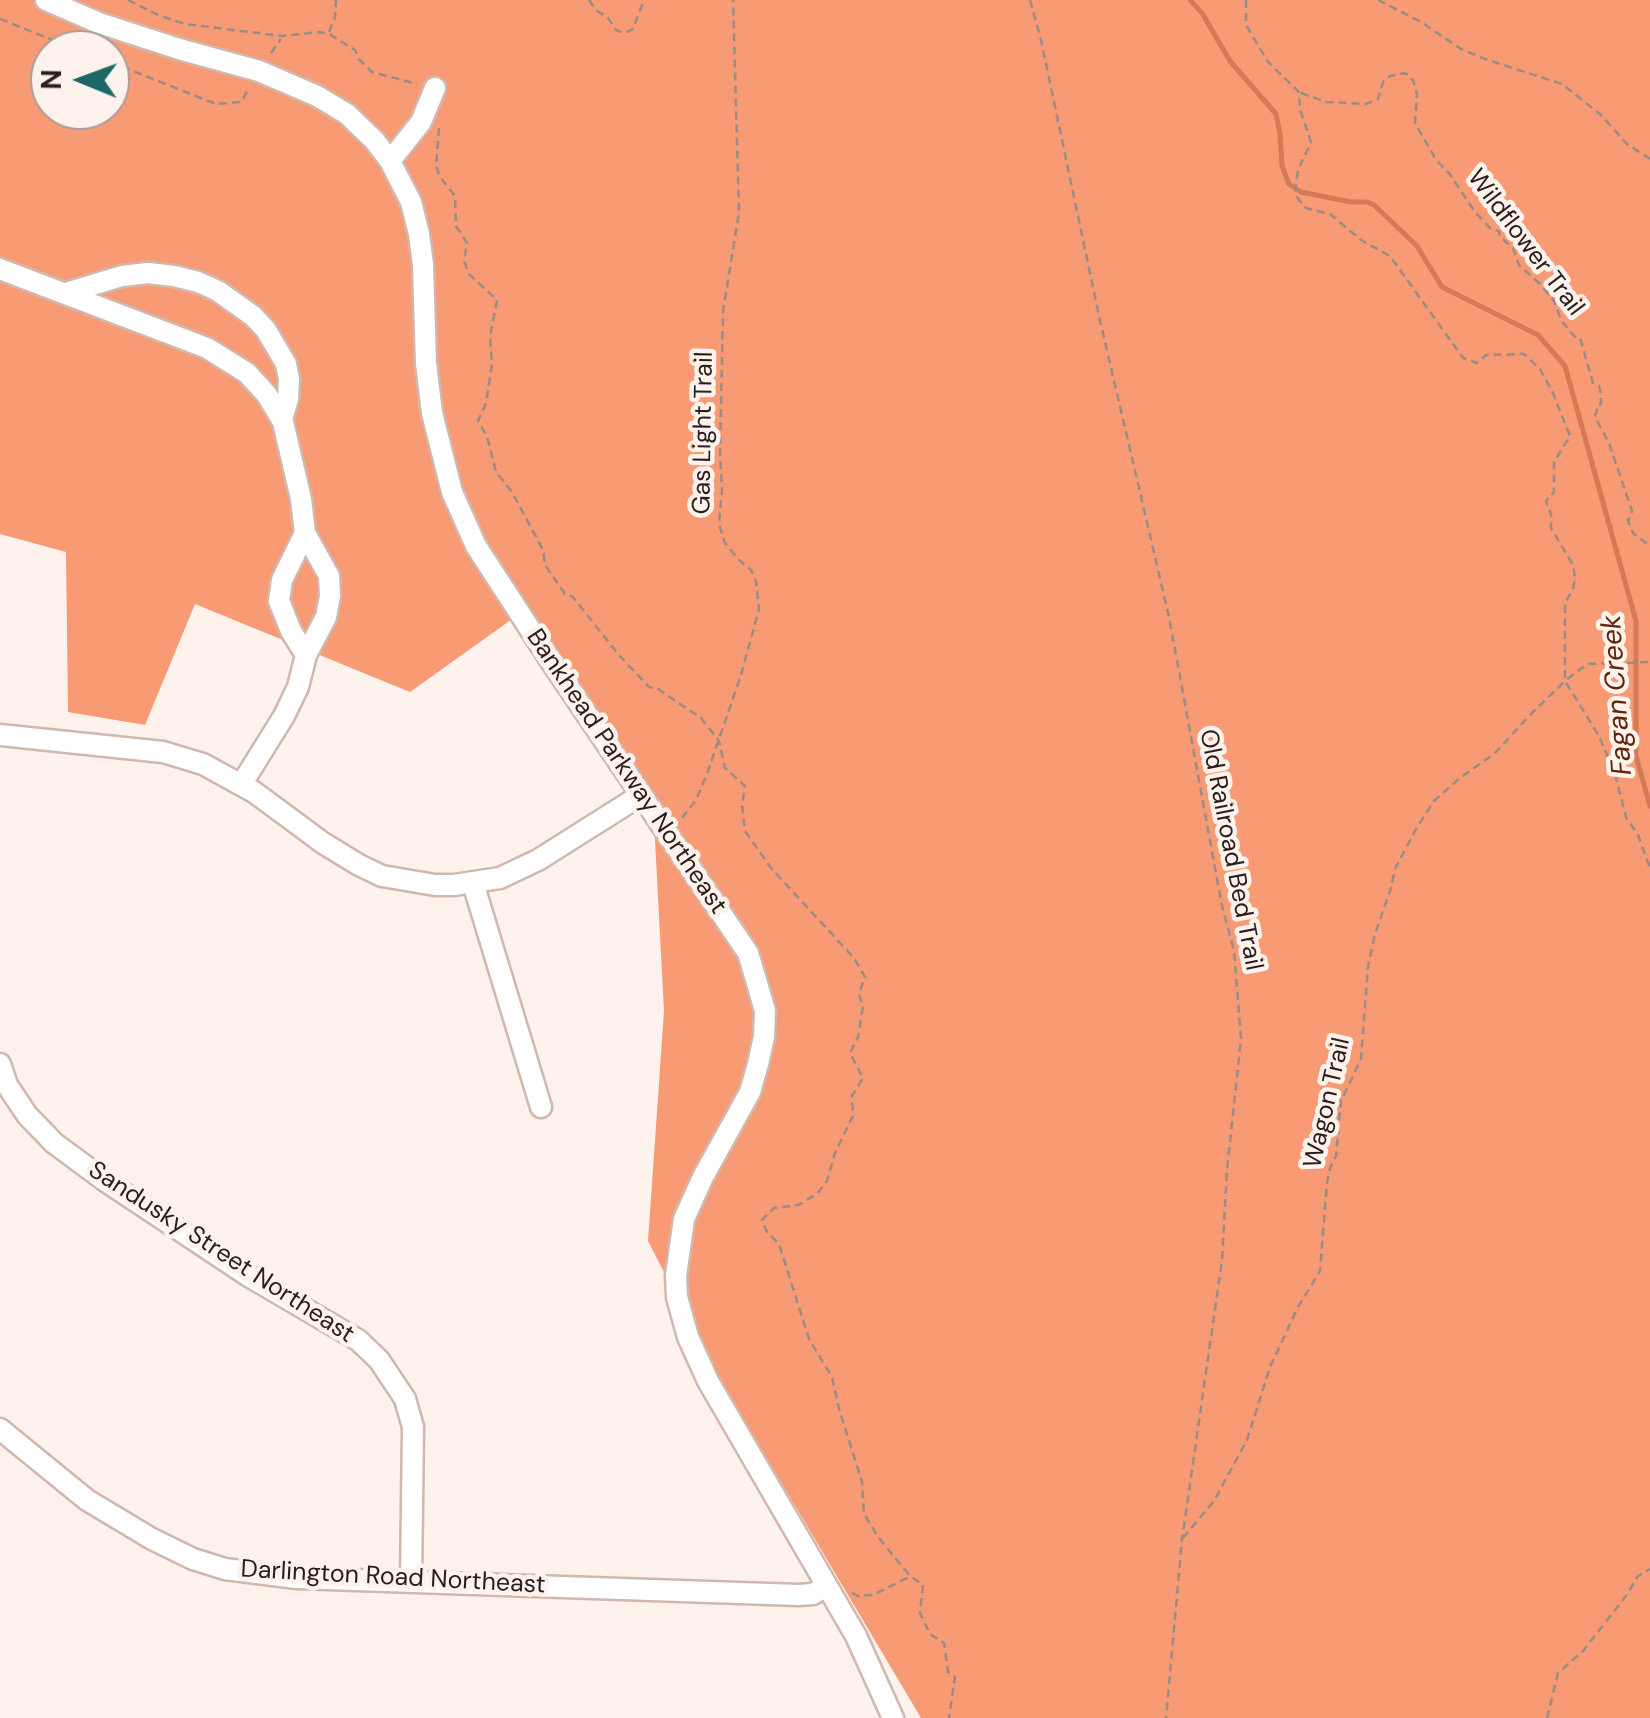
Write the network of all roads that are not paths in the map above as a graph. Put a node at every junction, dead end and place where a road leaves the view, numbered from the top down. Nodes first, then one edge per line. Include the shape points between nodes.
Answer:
1 (46, 0) edge
2 (435, 88) road end
3 (390, 161) junction
4 (0, 268) edge
5 (66, 294) junction
6 (282, 419) junction
7 (305, 533) junction
8 (306, 654) junction
9 (0, 736) edge
10 (241, 785) junction
11 (641, 795) junction
12 (473, 883) junction
13 (0, 1064) edge
14 (542, 1107) dead end
15 (0, 1429) edge
16 (411, 1582) junction
17 (828, 1590) junction
18 (893, 1718) edge

1 - 3 street, Bankhead Parkway Northeast via 317,96 347,114
2 - 3 street via 421,122
3 - 11 street, Bankhead Parkway Northeast via 419,234 432,413 452,492 476,546
4 - 5 street
5 - 6 street via 207,348 246,373
5 - 6 street via 148,273 218,291 253,316 286,364
6 - 7 street
7 - 8 street via 328,576 330,596
7 - 8 street via 279,601
8 - 10 street via 284,716
9 - 10 street via 163,752
10 - 12 street via 323,844 382,876
11 - 12 street via 538,860
11 - 17 street, Bankhead Parkway Northeast via 748,953 764,1012 750,1092 684,1220 677,1296 708,1381
12 - 14 street
13 - 16 street, Sandusky Street Northeast via 27,1115 54,1142 379,1360 414,1427
15 - 16 street, Darlington Road Northeast via 88,1500 193,1558 257,1574
16 - 17 street, Darlington Road Northeast via 799,1595
17 - 18 street, Bankhead Parkway Northeast

